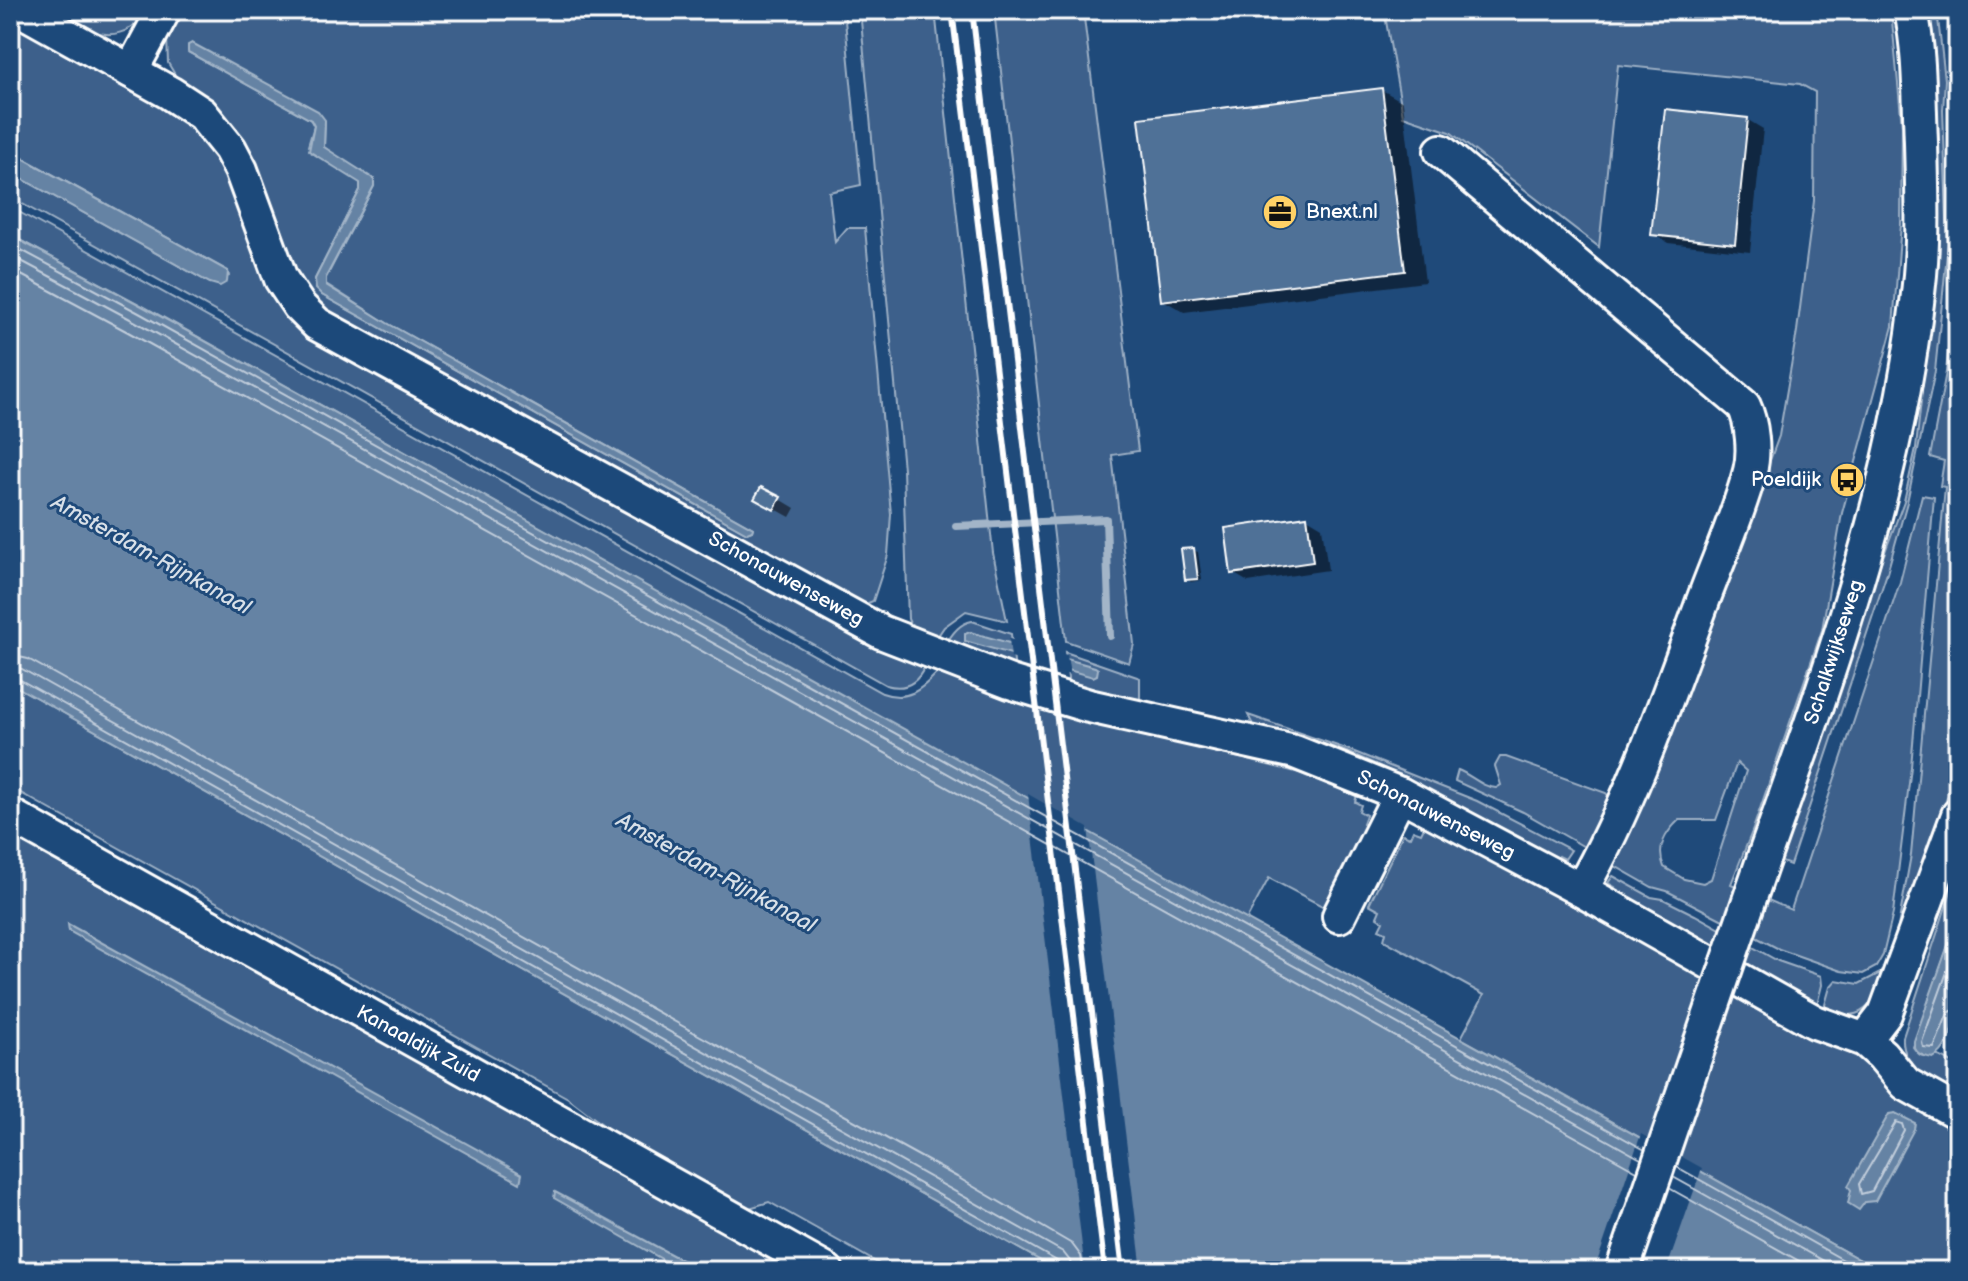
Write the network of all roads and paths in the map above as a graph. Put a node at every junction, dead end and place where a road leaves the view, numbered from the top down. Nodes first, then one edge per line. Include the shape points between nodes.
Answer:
1 (21, 10) edge
2 (164, 10) edge
3 (1911, 10) edge
4 (131, 71) junction
5 (1441, 151) dead end
6 (1400, 794) junction
7 (10, 815) edge
8 (1958, 815) edge
9 (1581, 890) junction
10 (1339, 916) dead end
11 (1865, 1040) junction
12 (1958, 1113) edge
13 (827, 1271) edge
14 (1622, 1271) edge

1 - 4 street, Schonauwenseweg
2 - 4 street
3 - 14 street, Schalkwijkseweg, bridge via 1918,41 1920,274 1903,394 1878,505 1838,650
4 - 6 street, Schonauwenseweg via 202,114 225,142 241,170 281,279 317,324 881,632 1010,682 1089,706 1295,752
5 - 9 street via 1744,406 1750,419 1751,468 1635,778
6 - 9 street, Schonauwenseweg
6 - 10 street
7 - 13 street, Kanaaldijk Zuid
8 - 11 street via 1885,1014
9 - 11 street, Schonauwenseweg via 1815,1022
11 - 12 street, Schonauwenseweg via 1906,1084

